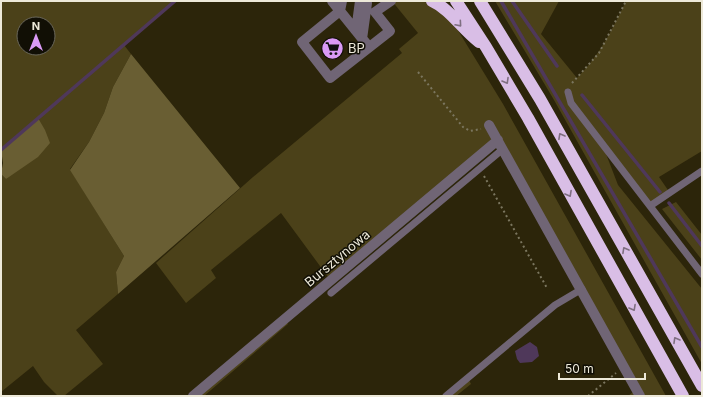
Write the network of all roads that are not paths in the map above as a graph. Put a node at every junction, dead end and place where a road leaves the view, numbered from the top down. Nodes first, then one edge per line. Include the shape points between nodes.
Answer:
1 (335, 1) edge
2 (348, 1) edge
3 (354, 1) edge
4 (391, 1) edge
5 (432, 1) edge
6 (456, 1) edge
7 (480, 1) edge
8 (365, 2) edge
9 (375, 12) junction
10 (351, 25) junction
11 (369, 47) junction
12 (486, 47) junction
13 (568, 92) road end
14 (489, 125) road end
15 (500, 144) junction
16 (702, 171) edge
17 (650, 206) junction
18 (702, 274) edge
19 (582, 289) junction
20 (331, 293) dead end
21 (702, 386) edge
22 (193, 396) edge
23 (446, 396) edge
24 (640, 396) edge
25 (683, 396) edge

1 - 10 street
2 - 10 street
3 - 10 street
4 - 9 street
5 -> 12 highway via 446,9 466,32
6 - 12 highway
21 -> 7 highway via 540,99
8 - 9 street
8 - 10 street
9 - 11 street via 390,31
10 - 11 street
10 - 11 street via 302,42 330,78
12 -> 25 highway
13 - 17 lane via 571,103
14 - 15 street
15 - 19 street
15 - 20 lane via 480,168
15 - 22 street, Bursztynowa
16 - 17 lane
17 - 18 lane
19 - 23 lane via 555,305
19 - 24 street

